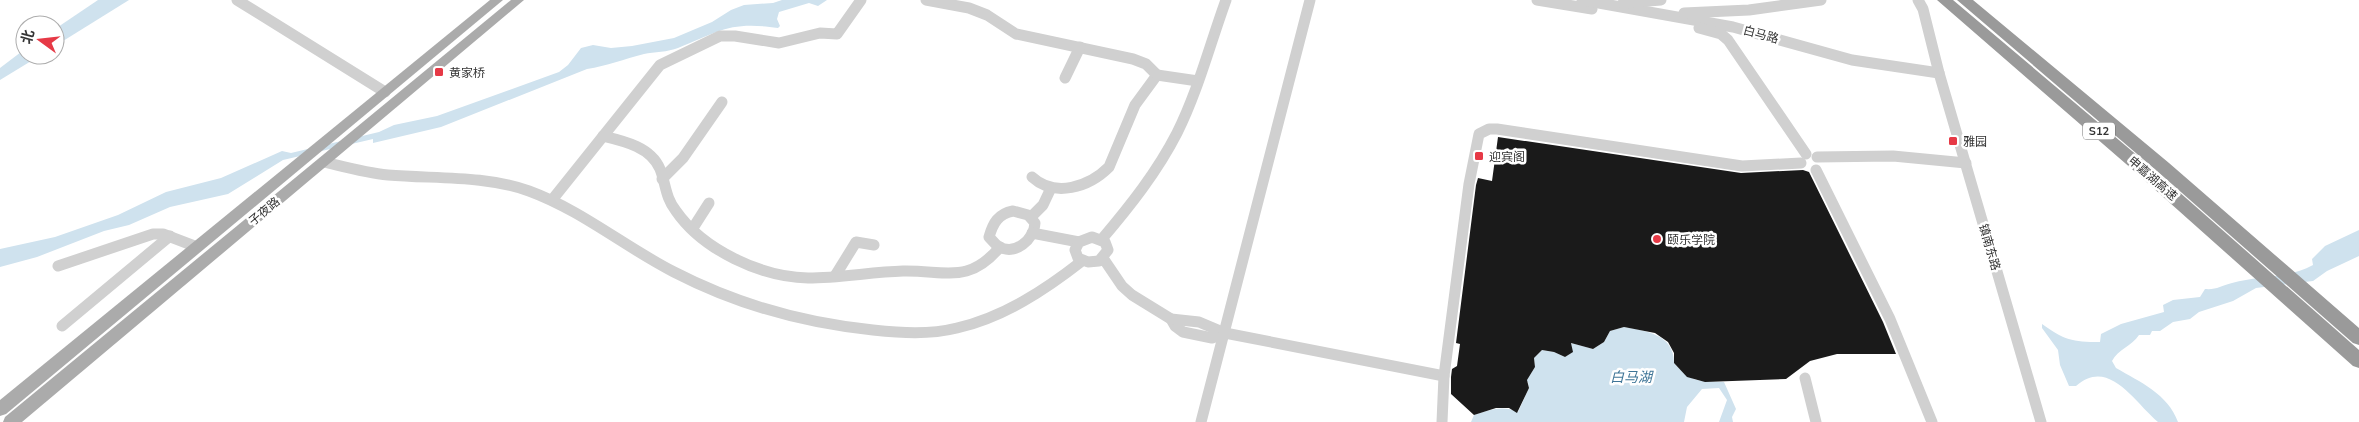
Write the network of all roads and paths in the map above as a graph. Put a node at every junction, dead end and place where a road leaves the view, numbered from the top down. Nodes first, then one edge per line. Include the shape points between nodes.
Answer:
1 (237, 0) edge
2 (497, 0) edge
3 (518, 0) edge
4 (861, 0) edge
5 (926, 0) edge
6 (1226, 0) edge
7 (1310, 0) edge
8 (1537, 0) edge
9 (1582, 0) edge
10 (1661, 0) edge
11 (1821, 0) edge
12 (1918, 0) edge
13 (1944, 0) edge
14 (1964, 0) edge
15 (1606, 4) junction
16 (1662, 14) junction
17 (1080, 47) junction
18 (1939, 73) junction
19 (407, 75) junction
20 (1157, 75) junction
21 (1065, 78) dead end
22 (422, 80) junction
23 (1198, 81) junction
24 (385, 92) junction
25 (722, 102) dead end
26 (603, 136) junction
27 (324, 162) junction
28 (1812, 162) junction
29 (1966, 163) junction
30 (1032, 177) dead end
31 (662, 179) junction
32 (1051, 188) junction
33 (552, 200) junction
34 (709, 203) dead end
35 (1032, 216) junction
36 (693, 228) junction
37 (1032, 233) junction
38 (170, 236) junction
39 (1102, 239) junction
40 (1079, 242) junction
41 (874, 245) dead end
42 (197, 247) junction
43 (1000, 247) junction
44 (1103, 258) junction
45 (1082, 261) junction
46 (58, 266) dead end
47 (835, 276) junction
48 (62, 326) dead end
49 (1224, 333) junction
50 (2359, 338) edge
51 (2359, 361) edge
52 (1444, 376) junction
53 (1805, 378) dead end
54 (0, 409) edge
55 (10, 422) edge
56 (1201, 422) edge
57 (1442, 422) edge
58 (1816, 422) edge
59 (1932, 422) edge
60 (2041, 422) edge

1 - 24 street
2 - 19 main road, 子夜路
3 - 22 main road, 子夜路
4 - 26 street via 837,34 823,31 779,43 729,34 667,61 660,65
5 - 17 street via 969,8 987,15 1016,34
6 - 23 street
7 - 49 street
8 - 28 street via 1721,34
9 - 15 street, 白马路
10 - 15 street
11 - 16 street via 1749,10
12 - 18 street, 镇南东路
13 - 51 highway, 申嘉湖高速 / S12 via 2094,126
14 - 50 highway, 申嘉湖高速 / S12 via 2098,111
15 - 16 street, 白马路
16 - 18 street, 白马路 via 1734,27 1852,60
17 - 20 street via 1133,59 1146,64
17 - 21 street
18 - 29 street, 镇南东路
19 - 22 main road
19 - 24 main road, 子夜路
20 - 23 street
20 - 32 street via 1135,105 1103,174 1075,187
22 - 27 main road, 子夜路
23 - 39 street via 1166,154
24 - 42 main road, 子夜路
25 - 31 street via 683,158
26 - 31 street via 643,150 660,169
26 - 33 street
27 - 33 street via 355,170 494,182
27 - 55 main road, 子夜路
28 - 29 street via 1893,156
28 - 52 street via 1742,166 1497,129 1484,131 1479,134 1475,148
28 - 59 street via 1886,311
29 - 60 street, 镇南东路
30 - 32 street via 1041,186
31 - 36 street via 668,199
32 - 35 street via 1043,206
33 - 45 street via 675,273 716,292 782,314 863,329 938,332 971,323 996,315 1033,295
34 - 36 street
35 - 37 street via 1036,221
35 - 43 street via 1012,210 998,216 989,237
36 - 47 street via 728,254 769,271 804,278
37 - 40 street
37 - 43 street via 1021,247
38 - 42 street
38 - 46 street via 153,234
38 - 48 street
39 - 40 street via 1087,238
39 - 44 street via 1108,246
40 - 45 street via 1076,254
41 - 47 street via 856,242
42 - 54 main road, 子夜路
43 - 47 street via 984,266 962,274 896,271
44 - 45 street via 1093,262
44 - 49 street via 1122,286 1171,319 1183,332 1197,328 1212,338
49 - 52 street
49 - 56 street
52 - 57 street
53 - 58 street

